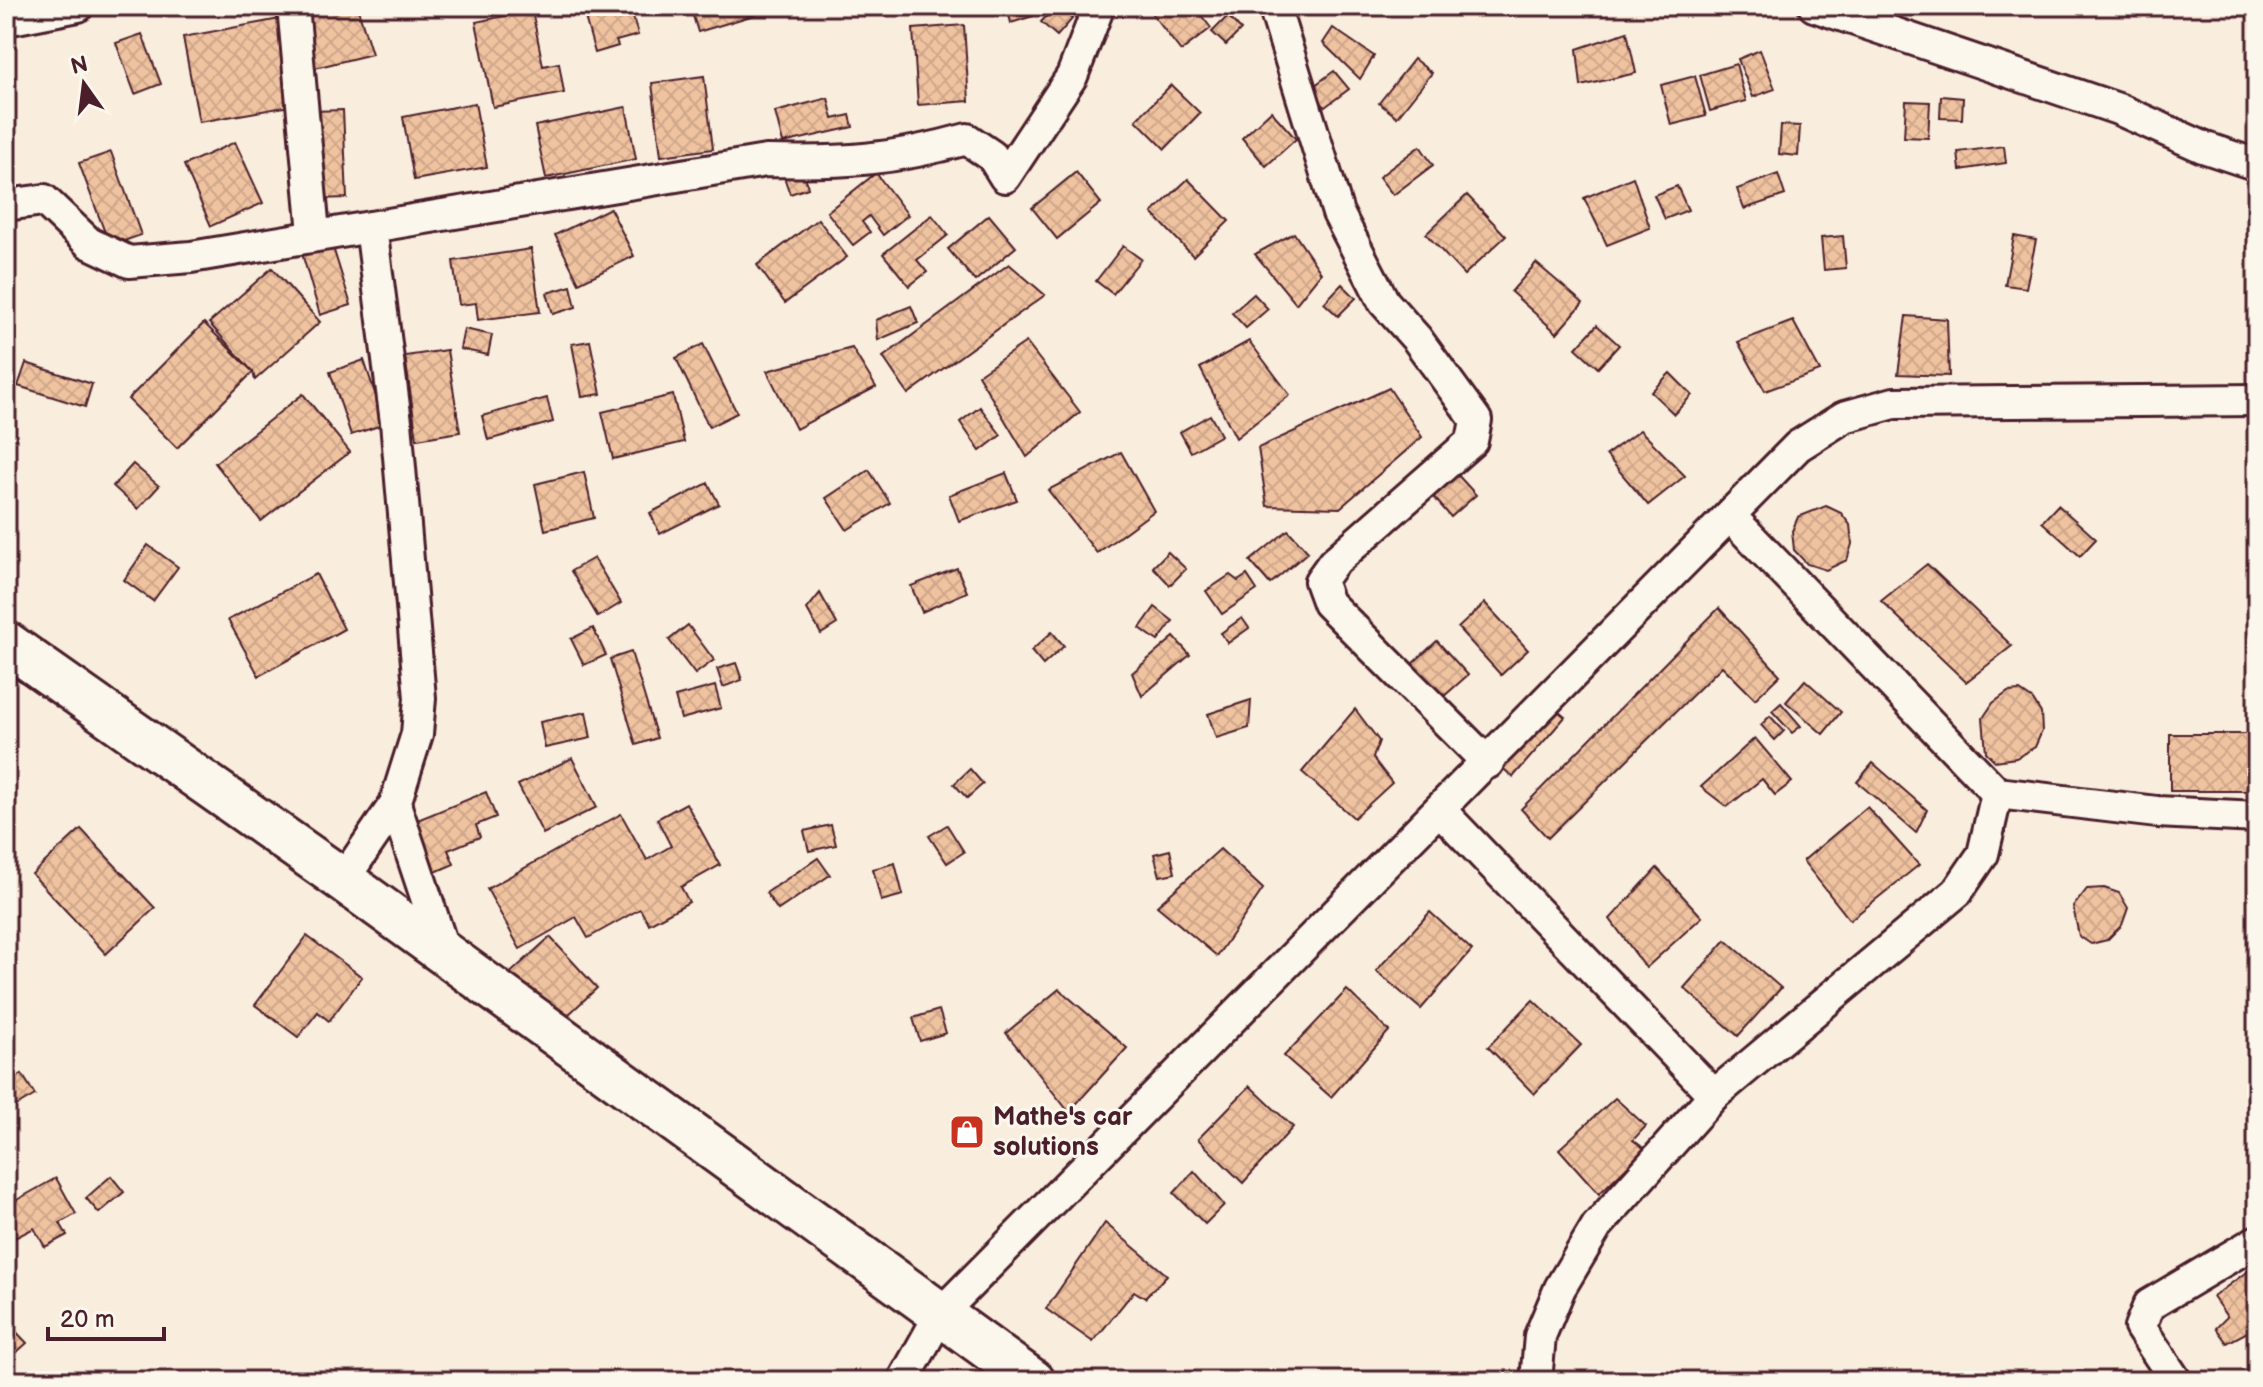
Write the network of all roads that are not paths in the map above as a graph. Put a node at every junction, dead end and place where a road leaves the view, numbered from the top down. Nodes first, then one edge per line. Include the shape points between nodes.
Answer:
1 (78, 6) edge
2 (293, 6) edge
3 (1099, 6) edge
4 (1274, 6) edge
5 (1814, 6) edge
6 (6, 20) edge
7 (2257, 165) edge
8 (6, 205) edge
9 (371, 227) junction
10 (314, 233) junction
11 (2257, 400) edge
12 (1731, 517) junction
13 (6, 643) edge
14 (1488, 763) junction
15 (1997, 793) junction
16 (395, 804) junction
17 (1440, 810) junction
18 (2257, 817) edge
19 (343, 880) junction
20 (445, 954) junction
21 (1714, 1095) junction
22 (2257, 1241) edge
23 (941, 1313) junction
24 (903, 1381) edge
25 (1033, 1381) edge
26 (1536, 1381) edge
27 (2176, 1381) edge

1 - 6 street
2 - 10 street
3 - 9 street via 1072,76 1005,177 992,156 967,139 907,156 837,163 766,161
4 - 14 street via 1338,213 1384,302 1476,420 1472,441 1333,563 1320,581 1328,603
5 - 7 street via 2118,109
8 - 10 street via 44,200 89,243 129,262 191,257
9 - 10 street
9 - 16 street via 396,422 420,698 417,734
11 - 12 street via 1894,403 1844,417 1798,446
12 - 14 street
12 - 15 street
13 - 19 street
14 - 17 street
15 - 18 street via 2157,812
15 - 21 street via 1983,854 1957,892
16 - 19 street
16 - 20 street
17 - 21 street
17 - 23 street
19 - 20 street
20 - 23 street
21 - 26 street via 1597,1226 1560,1288 1540,1336
22 - 27 street via 2149,1305 2140,1327
23 - 24 street
23 - 25 street

